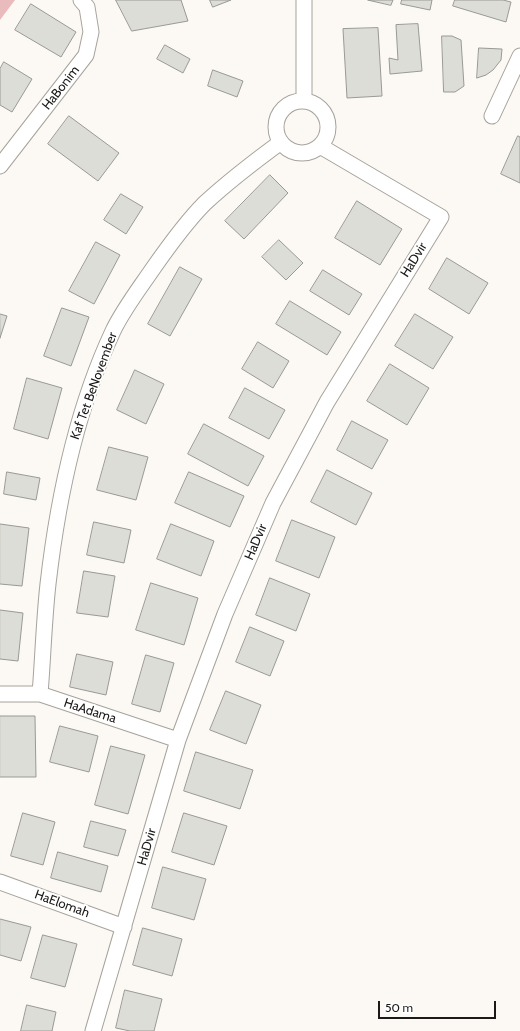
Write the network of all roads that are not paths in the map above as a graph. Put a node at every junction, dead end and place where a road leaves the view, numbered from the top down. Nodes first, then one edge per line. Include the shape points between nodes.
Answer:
1 (81, 0) edge
2 (304, 0) edge
3 (520, 56) edge
4 (304, 100) junction
5 (492, 116) dead end
6 (281, 142) junction
7 (320, 146) junction
8 (0, 166) edge
9 (0, 694) edge
10 (40, 694) junction
11 (178, 740) junction
12 (0, 882) edge
13 (124, 927) junction
14 (93, 1031) edge

1 - 8 street, HaBonim via 87,7 91,32 86,55
2 - 4 street
3 - 5 street
4 - 6 street via 288,105 280,114 276,126
4 - 7 street via 320,107 328,122 325,140
6 - 7 street via 299,153 310,152
6 - 10 street, Kaf Tet BeNovember via 244,169 199,210 170,242 114,330 91,386 74,439 60,502 48,584
7 - 11 street, HaDvir via 441,217 326,402 273,503 225,614
9 - 10 street, HaAdama
10 - 11 street, HaAdama
11 - 13 street, HaDvir
12 - 13 street, HaElomah
13 - 14 street, HaDvir

